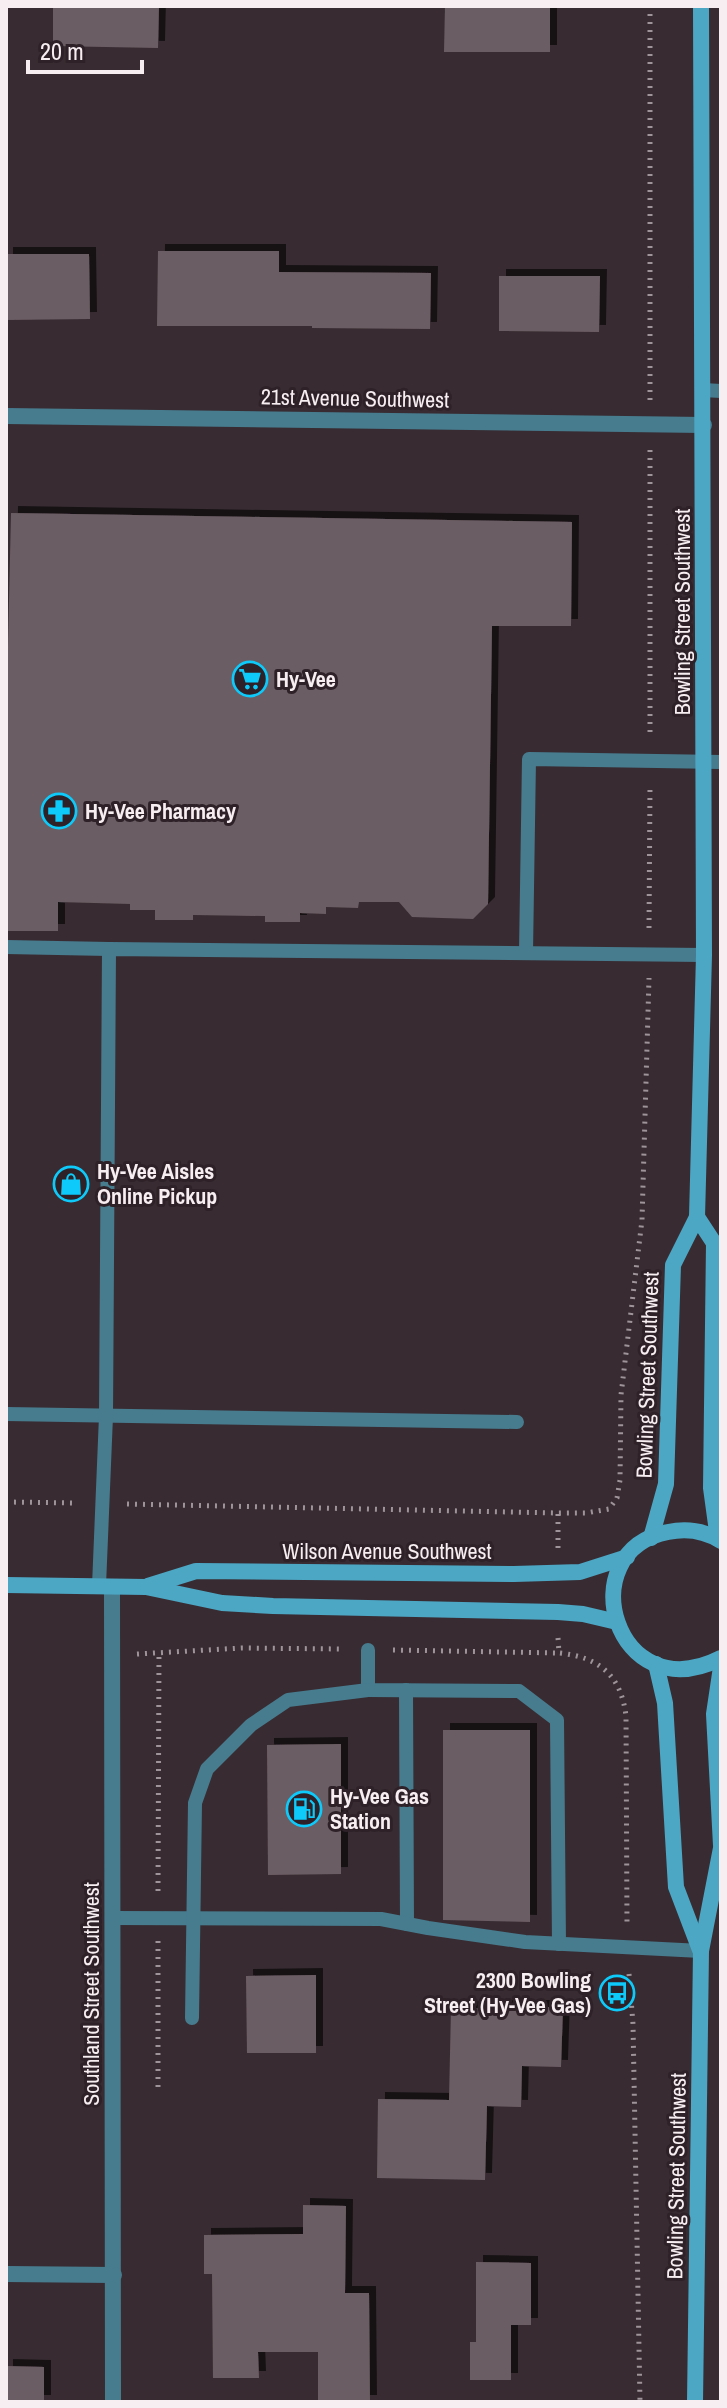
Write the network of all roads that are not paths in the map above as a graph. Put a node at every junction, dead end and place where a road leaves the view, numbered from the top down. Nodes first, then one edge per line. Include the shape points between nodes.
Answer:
1 (701, 6) edge
2 (703, 390) junction
3 (721, 391) edge
4 (6, 416) edge
5 (704, 425) junction
6 (713, 762) edge
7 (6, 947) edge
8 (109, 949) junction
9 (526, 953) junction
10 (704, 955) junction
11 (697, 1217) junction
12 (6, 1414) edge
13 (106, 1416) junction
14 (517, 1422) dead end
15 (651, 1538) junction
16 (720, 1540) edge
17 (627, 1557) junction
18 (6, 1585) edge
19 (106, 1586) junction
20 (146, 1587) junction
21 (617, 1622) junction
22 (368, 1650) road end
23 (721, 1658) edge
24 (656, 1664) junction
25 (721, 1667) edge
26 (368, 1690) junction
27 (406, 1690) junction
28 (720, 1822) edge
29 (721, 1846) edge
30 (721, 1900) edge
31 (708, 1915) junction
32 (113, 1918) junction
33 (194, 1919) junction
34 (407, 1924) junction
35 (559, 1944) junction
36 (701, 1951) junction
37 (192, 2018) dead end
38 (6, 2274) edge
39 (114, 2275) junction
40 (113, 2402) edge
41 (695, 2402) edge

1 - 2 main road, Bowling Street Southwest
2 - 3 lane
2 - 5 main road, Bowling Street Southwest
4 - 5 street, 21st Avenue Southwest
5 - 6 main road, Bowling Street Southwest
6 - 9 lane via 529,759
6 - 10 main road, Bowling Street Southwest
7 - 8 lane
8 - 9 lane
8 - 13 lane
9 - 10 lane
10 - 11 main road, Bowling Street Southwest
11 - 15 main road, Bowling Street Southwest via 673,1265 666,1484
11 - 16 main road, Bowling Street Southwest via 714,1243 711,1488
12 - 13 lane
13 - 14 lane
13 - 19 lane
15 - 16 main road via 679,1530
15 - 17 main road
17 - 20 main road, Wilson Avenue Southwest via 580,1572 196,1571
17 - 21 main road via 613,1594
18 - 19 main road, Wilson Avenue Southwest
19 - 20 main road, Wilson Avenue Southwest
19 - 32 street, Southland Street Southwest via 112,1654
20 - 21 main road, Wilson Avenue Southwest via 260,1606 558,1612
21 - 24 main road via 633,1649
22 - 26 lane
23 - 24 main road via 685,1670
24 - 36 main road, Bowling Street Southwest via 665,1703 676,1887
25 - 28 main road, Bowling Street Southwest via 714,1714
26 - 27 lane
26 - 33 lane via 288,1700 251,1725 207,1769 195,1803
27 - 34 lane
27 - 35 lane via 519,1691 557,1720
28 - 29 main road, Bowling Street Southwest
29 - 31 main road, Bowling Street Southwest
30 - 31 lane
31 - 36 main road, Bowling Street Southwest
32 - 33 lane
32 - 39 street, Southland Street Southwest
33 - 34 lane via 381,1919
33 - 37 lane
34 - 35 lane
35 - 36 lane
36 - 41 main road, Bowling Street Southwest
38 - 39 street
39 - 40 street, Southland Street Southwest

